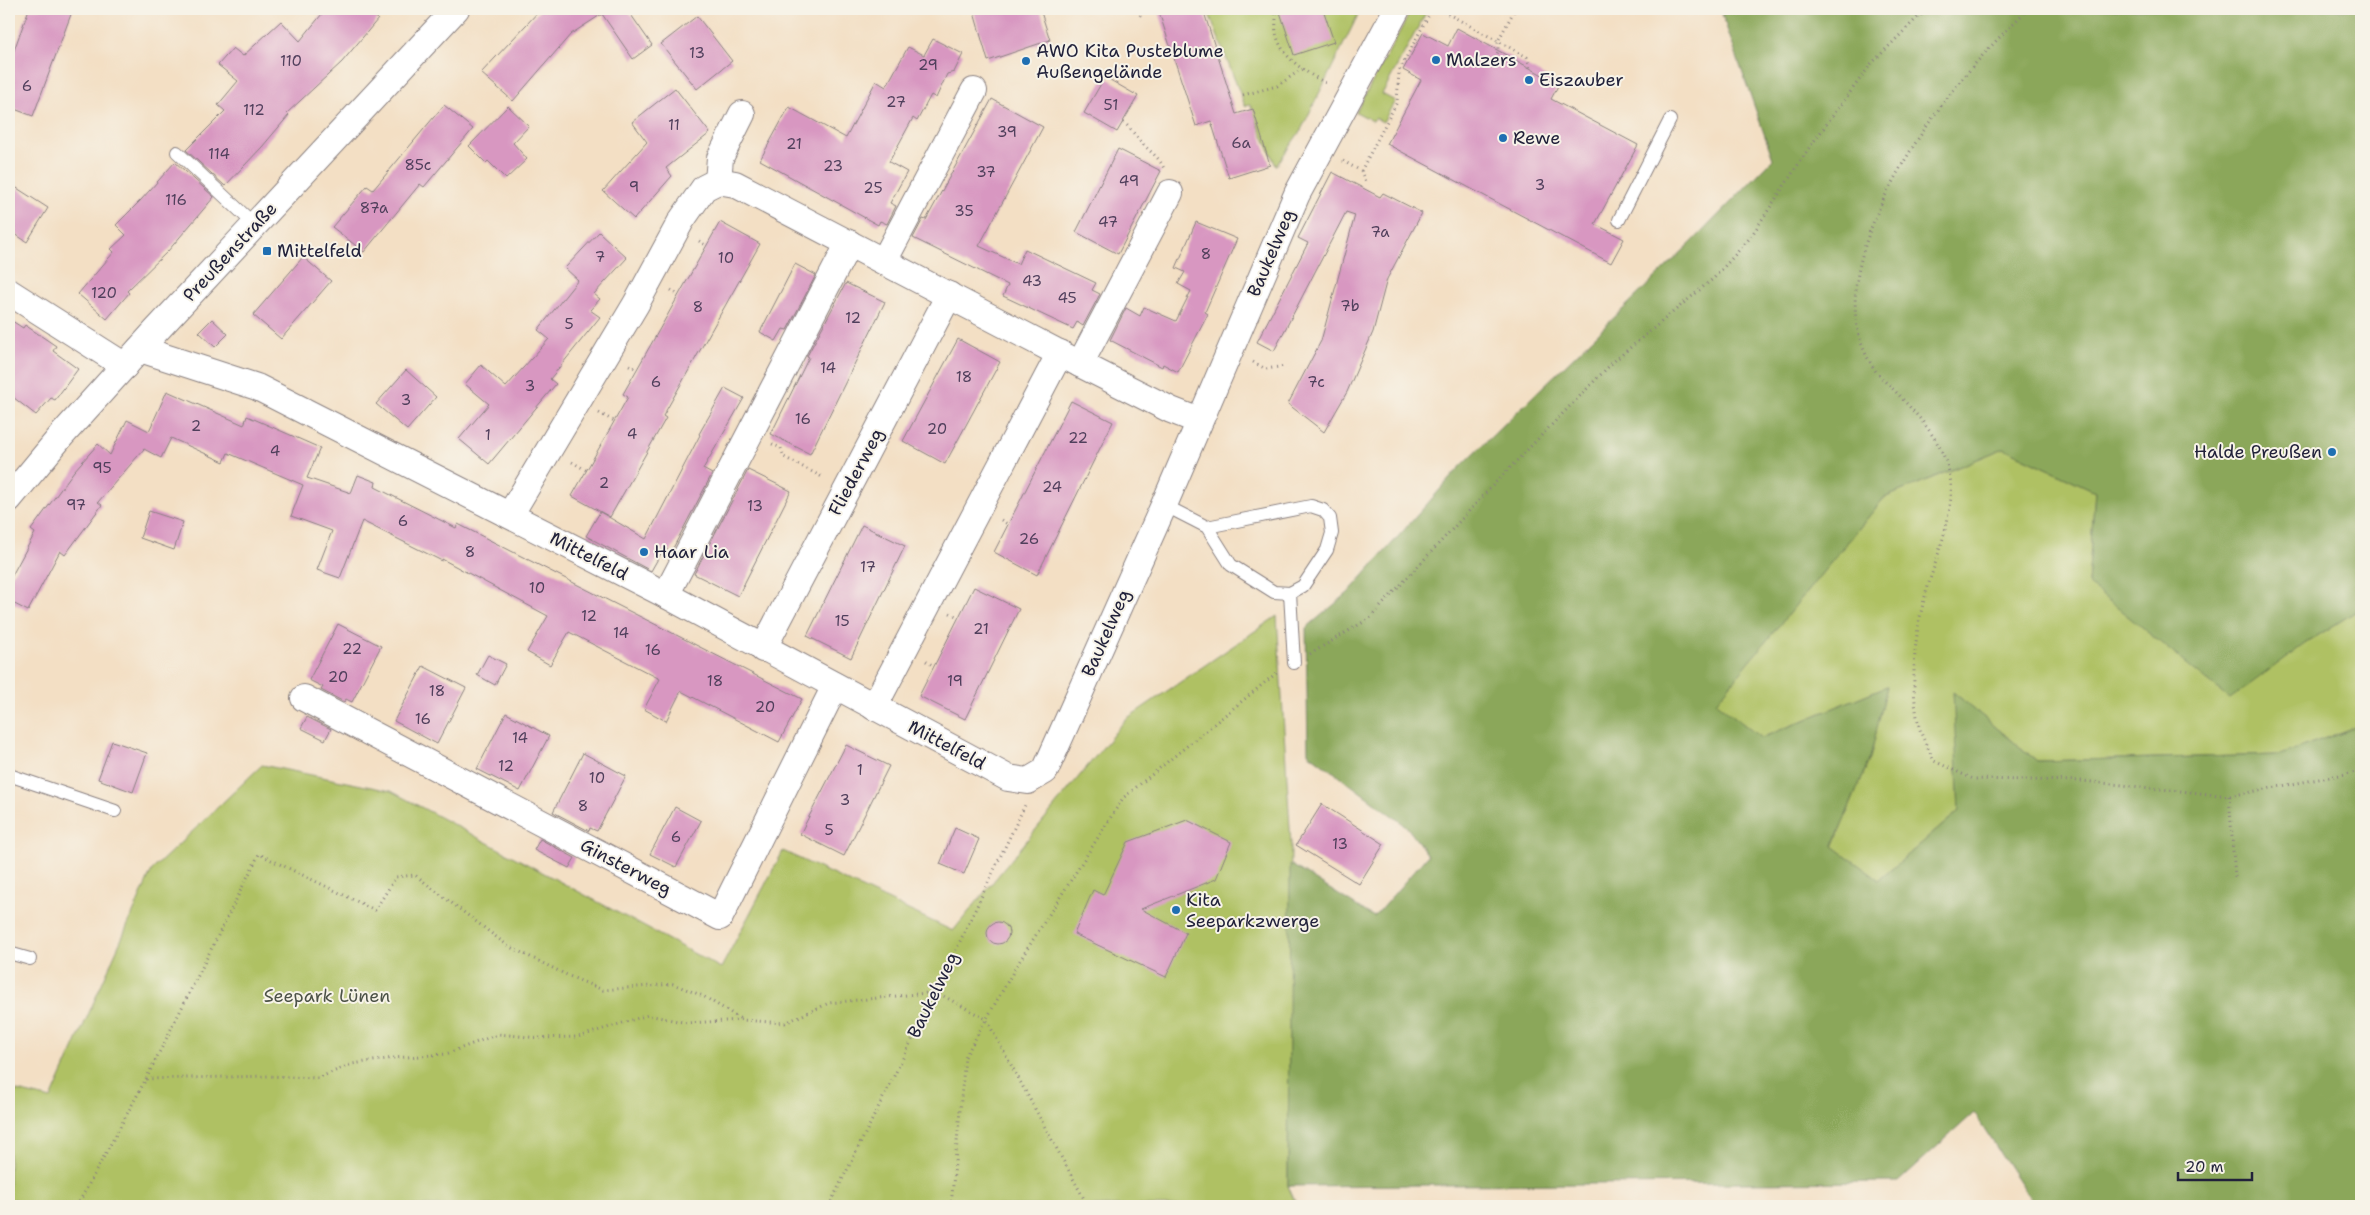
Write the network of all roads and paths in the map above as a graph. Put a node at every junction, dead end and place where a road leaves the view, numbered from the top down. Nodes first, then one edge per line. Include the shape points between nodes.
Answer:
1 (456, 9) edge
2 (1144, 9) edge
3 (1275, 9) edge
4 (1397, 9) edge
5 (1432, 9) edge
6 (1439, 9) edge
7 (1515, 9) edge
8 (1930, 9) edge
9 (2028, 9) edge
10 (1140, 16) dead end
11 (1498, 41) junction
12 (1491, 67) dead end
13 (1530, 68) dead end
14 (1302, 69) junction
15 (1331, 86) dead end
16 (974, 90) dead end
17 (1242, 95) dead end
18 (742, 114) dead end
19 (1670, 120) dead end
20 (1123, 122) dead end
21 (1321, 149) junction
22 (177, 152) dead end
23 (1361, 172) junction
24 (718, 181) junction
25 (1366, 184) dead end
26 (1170, 193) joint
27 (1619, 220) dead end
28 (255, 225) junction
29 (849, 243) junction
30 (884, 261) junction
31 (9, 292) edge
32 (949, 295) junction
33 (1230, 350) junction
34 (132, 358) junction
35 (1070, 359) junction
36 (1285, 366) dead end
37 (1199, 421) junction
38 (766, 441) dead end
39 (846, 490) junction
40 (9, 499) edge
41 (1164, 505) junction
42 (510, 516) junction
43 (1207, 527) junction
44 (1290, 593) junction
45 (666, 595) junction
46 (763, 649) junction
47 (1294, 662) junction
48 (835, 686) junction
49 (304, 698) dead end
50 (874, 707) junction
51 (2361, 771) edge
52 (9, 775) edge
53 (1028, 781) junction
54 (2229, 796) junction
55 (115, 811) dead end
56 (2235, 876) dead end
57 (9, 953) edge
58 (30, 959) dead end
59 (936, 992) junction
60 (986, 1019) junction
61 (742, 1020) junction
62 (146, 1079) junction
63 (9, 1197) edge
64 (27, 1206) edge
65 (78, 1206) edge
66 (829, 1206) edge
67 (951, 1206) edge
68 (1088, 1206) edge

1 - 28 street, Preußenstraße
2 - 10 path
3 - 14 path via 1276,36
4 - 21 street, Baukelweg
5 - 23 path via 1399,71 1397,102
6 - 11 path
7 - 11 path
8 - 47 path via 1871,64 1809,148 1750,238 1714,278 1613,362 1370,618
9 - 54 path via 1951,93 1916,144 1885,196 1862,251 1856,292 1856,327 1863,349 1874,368 1922,419 1946,456 1951,496 1923,606 1914,672 1919,727 1934,761 1973,779 2083,781
11 - 12 path via 1498,52
11 - 13 path via 1527,56
14 - 15 path
14 - 17 path via 1277,86
16 - 30 street
18 - 24 street via 720,158
19 - 27 lane
20 - 26 path via 1158,157
21 - 23 path
21 - 33 street, Baukelweg via 1297,194
22 - 28 lane
23 - 25 path
24 - 29 street via 735,184
24 - 42 street via 704,188 681,221 636,304
26 - 35 street
28 - 34 street, Preußenstraße
29 - 30 street
29 - 45 street
30 - 32 street
31 - 34 street, Mittelfeld
32 - 35 street
32 - 39 street, Fliederweg
33 - 36 path via 1266,369
33 - 37 street, Baukelweg
34 - 40 street, Preußenstraße
34 - 42 street, Mittelfeld via 257,387
35 - 37 street
35 - 50 street
37 - 41 street, Baukelweg
38 - 39 path via 780,448 784,457
39 - 46 street, Fliederweg
41 - 43 lane
41 - 53 street, Baukelweg via 1045,771
42 - 45 street, Mittelfeld
43 - 44 lane via 1231,565 1274,592
43 - 44 lane via 1311,506 1323,510 1330,518 1332,533 1327,550 1304,586
44 - 47 lane
45 - 46 street, Mittelfeld
46 - 48 street, Mittelfeld
47 - 60 path via 1123,798
48 - 49 street, Ginsterweg via 720,917
48 - 50 street, Mittelfeld
50 - 53 street, Mittelfeld via 1008,778
51 - 54 path
52 - 55 lane
53 - 59 path, Baukelweg via 1025,808
54 - 56 path
57 - 58 lane
59 - 60 path
59 - 61 path via 829,1003 785,1023
59 - 66 path, Baukelweg
60 - 67 path via 965,1057
60 - 68 path
61 - 62 path via 687,1023 648,1015 578,1037 498,1034 446,1054 352,1064 318,1078
61 - 62 path via 703,996 673,984 603,990 569,976 508,946 415,875 396,878 375,910 259,854
62 - 65 path
63 - 64 path

